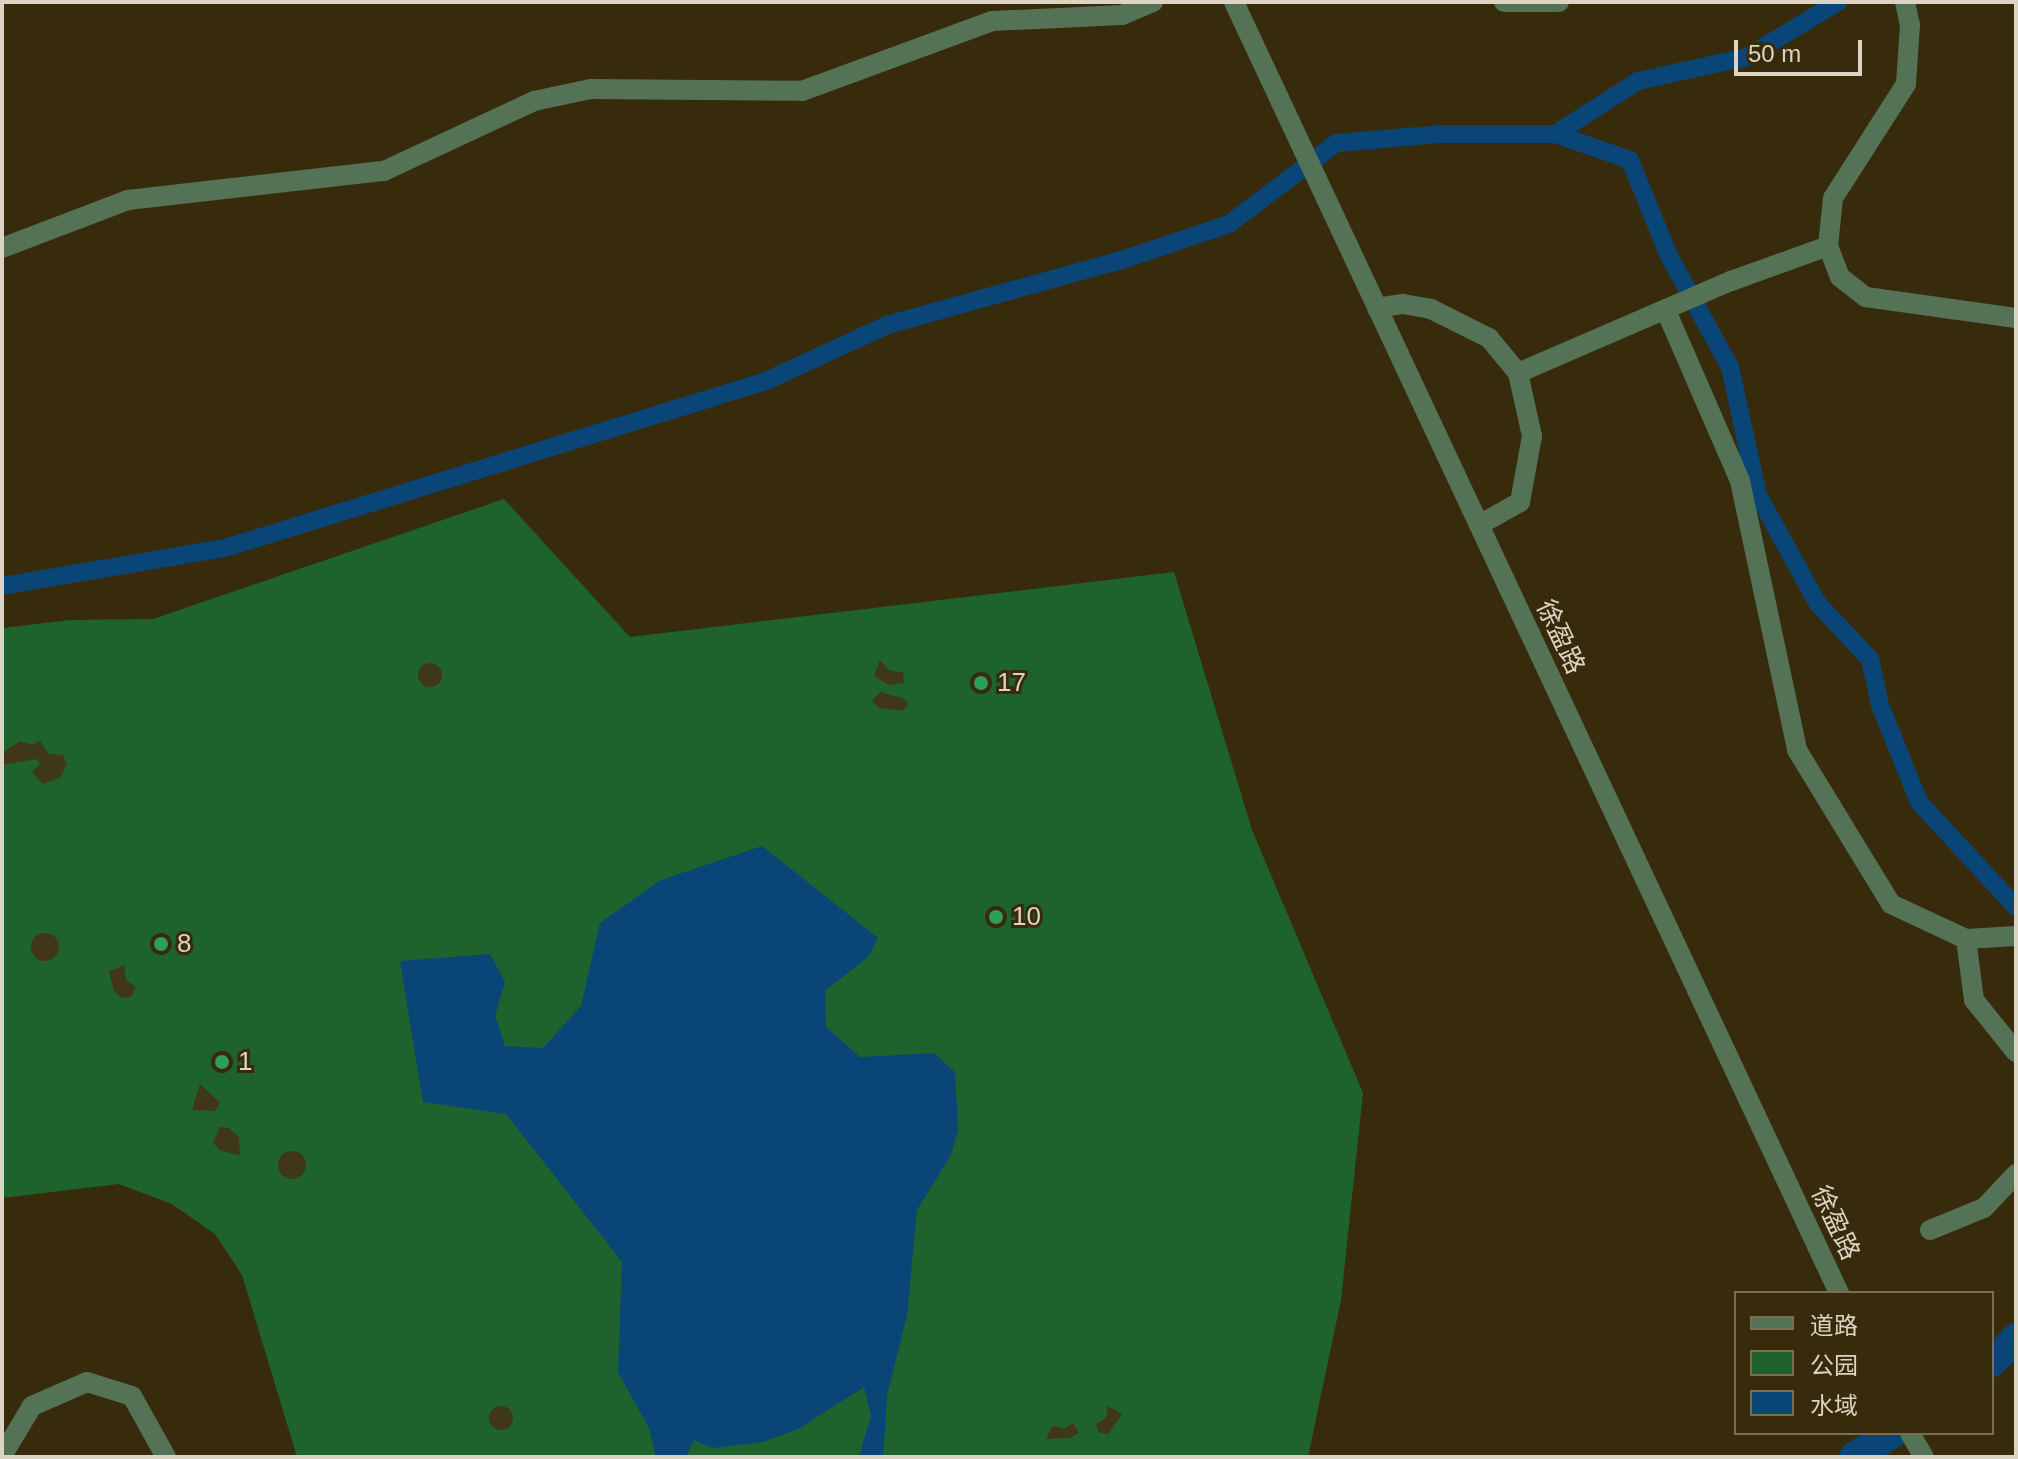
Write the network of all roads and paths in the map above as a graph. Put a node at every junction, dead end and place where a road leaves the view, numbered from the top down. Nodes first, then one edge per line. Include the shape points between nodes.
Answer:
1 (1153, 2) edge
2 (1234, 2) edge
3 (1504, 2) edge
4 (1559, 2) edge
5 (1906, 4) edge
6 (1828, 246) junction
7 (2, 248) edge
8 (1377, 308) junction
9 (1667, 312) junction
10 (2016, 318) edge
11 (1518, 373) junction
12 (1479, 525) junction
13 (2014, 937) edge
14 (1966, 939) junction
15 (2016, 1052) edge
16 (2016, 1174) edge
17 (1930, 1230) dead end
18 (1838, 1291) edge
19 (1911, 1435) edge
20 (2, 1456) edge
21 (166, 1457) edge
22 (1924, 1457) edge

1 - 7 street via 1122,15 992,21 802,91 591,89 534,101 384,171 128,200
2 - 8 street, 徐盈路
3 - 4 street
5 - 6 street via 1906,84 1833,198
6 - 9 street
6 - 10 street via 1840,277 1866,297
8 - 11 street via 1403,304 1431,309 1489,338
8 - 12 street, 徐盈路
9 - 11 street
9 - 14 street via 1740,481 1797,750 1891,904
11 - 12 street via 1532,436 1520,502
12 - 18 street, 徐盈路
13 - 14 street
14 - 15 street via 1974,1000
16 - 17 street via 1984,1208
19 - 22 street
20 - 21 street via 32,1406 87,1382 132,1396

